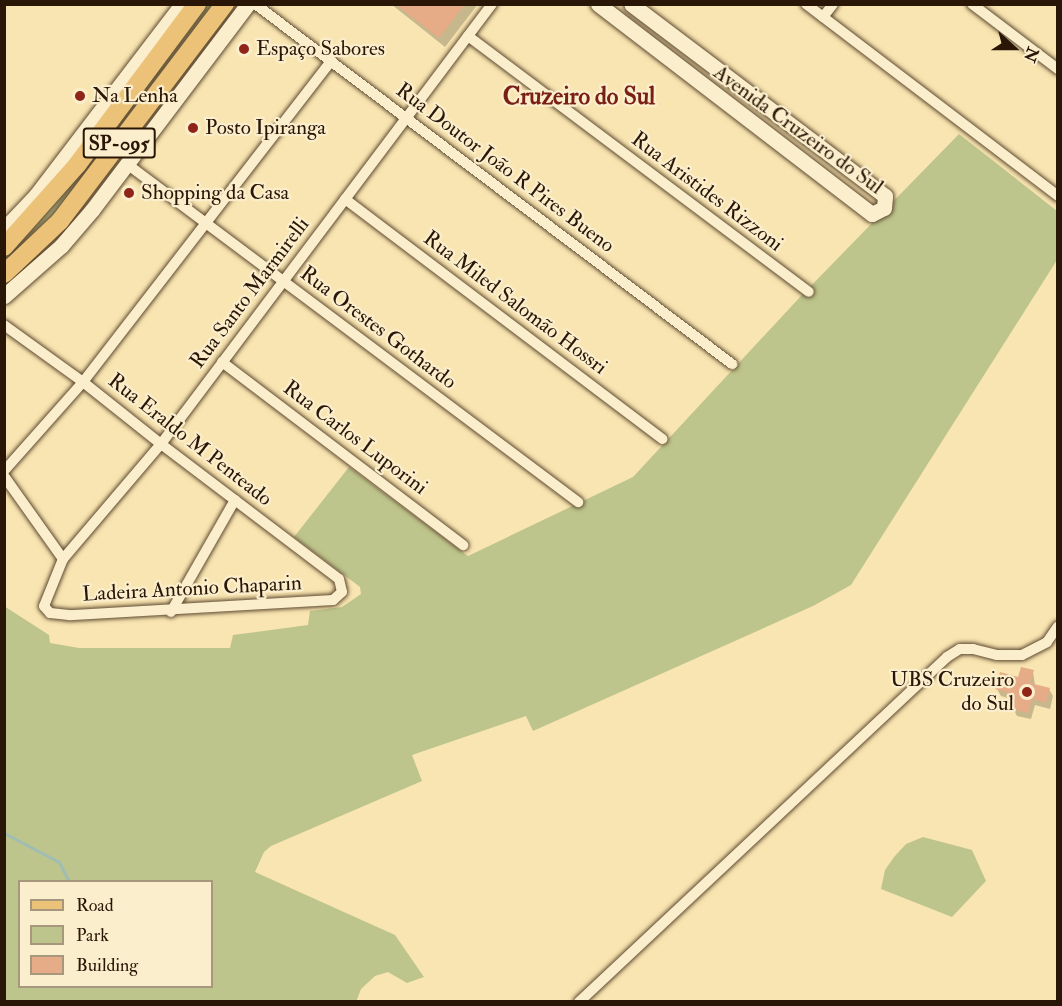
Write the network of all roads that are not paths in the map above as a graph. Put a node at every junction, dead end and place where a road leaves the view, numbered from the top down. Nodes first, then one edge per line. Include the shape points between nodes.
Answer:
1 (182, 4) edge
2 (197, 4) edge
3 (225, 4) edge
4 (248, 4) edge
5 (255, 4) edge
6 (492, 4) edge
7 (598, 4) edge
8 (631, 4) edge
9 (806, 4) edge
10 (832, 4) edge
11 (972, 4) edge
12 (823, 17) junction
13 (468, 36) junction
14 (331, 61) junction
15 (717, 69) junction
16 (1058, 69) edge
17 (704, 87) junction
18 (406, 118) junction
19 (127, 164) junction
20 (1058, 196) edge
21 (345, 199) junction
22 (208, 224) junction
23 (4, 229) edge
24 (4, 247) edge
25 (4, 274) edge
26 (283, 281) junction
27 (808, 292) dead end
28 (4, 296) edge
29 (4, 325) edge
30 (222, 362) junction
31 (732, 364) dead end
32 (83, 382) junction
33 (662, 439) dead end
34 (161, 444) junction
35 (4, 473) edge
36 (235, 500) junction
37 (578, 502) dead end
38 (464, 545) dead end
39 (63, 559) junction
40 (342, 592) joint
41 (44, 606) joint
42 (171, 612) junction
43 (1058, 626) edge
44 (579, 1002) edge

1 - 23 street via 36,195
2 - 24 main road, SP-095 via 77,165
3 - 25 main road, SP-095 via 60,221
4 - 19 street
5 - 14 street, Rua Doutor João R Pires Bueno
6 - 13 street, Rua Santo Marmirelli
7 - 17 street, Avenida Cruzeiro do Sul
8 - 15 street, Avenida Cruzeiro do Sul
9 - 12 street
10 - 12 street
11 - 16 street
12 - 20 street
13 - 18 street, Rua Santo Marmirelli
13 - 27 street, Rua Aristides Rizzoni
14 - 18 street, Rua Doutor João R Pires Bueno
14 - 22 street
15 - 17 street
15 - 17 street, Avenida Cruzeiro do Sul via 885,196 884,208 872,214
18 - 21 street, Rua Santo Marmirelli
18 - 31 street, Rua Doutor João R Pires Bueno
19 - 22 street, Rua Orestes Gothardo
19 - 28 street via 61,246
21 - 26 street, Rua Santo Marmirelli
21 - 33 street, Rua Miled Salomão Hossri
22 - 26 street, Rua Orestes Gothardo
22 - 32 street
26 - 30 street, Rua Santo Marmirelli
26 - 37 street, Rua Orestes Gothardo
29 - 32 street, Rua Eraldo M Penteado
30 - 34 street, Rua Santo Marmirelli
30 - 38 street, Rua Carlos Luporini
32 - 34 street, Rua Eraldo M Penteado
32 - 35 street
34 - 36 street, Rua Eraldo M Penteado
34 - 39 street, Rua Santo Marmirelli
35 - 39 street
36 - 40 street, Rua Eraldo M Penteado via 339,579
36 - 42 street
39 - 41 street, Rua Santo Marmirelli
40 - 42 street, Ladeira Antonio Chaparin via 333,600
41 - 42 street, Ladeira Antonio Chaparin via 57,615
43 - 44 street via 1047,642 1022,655 997,655 973,648 960,649 947,657

